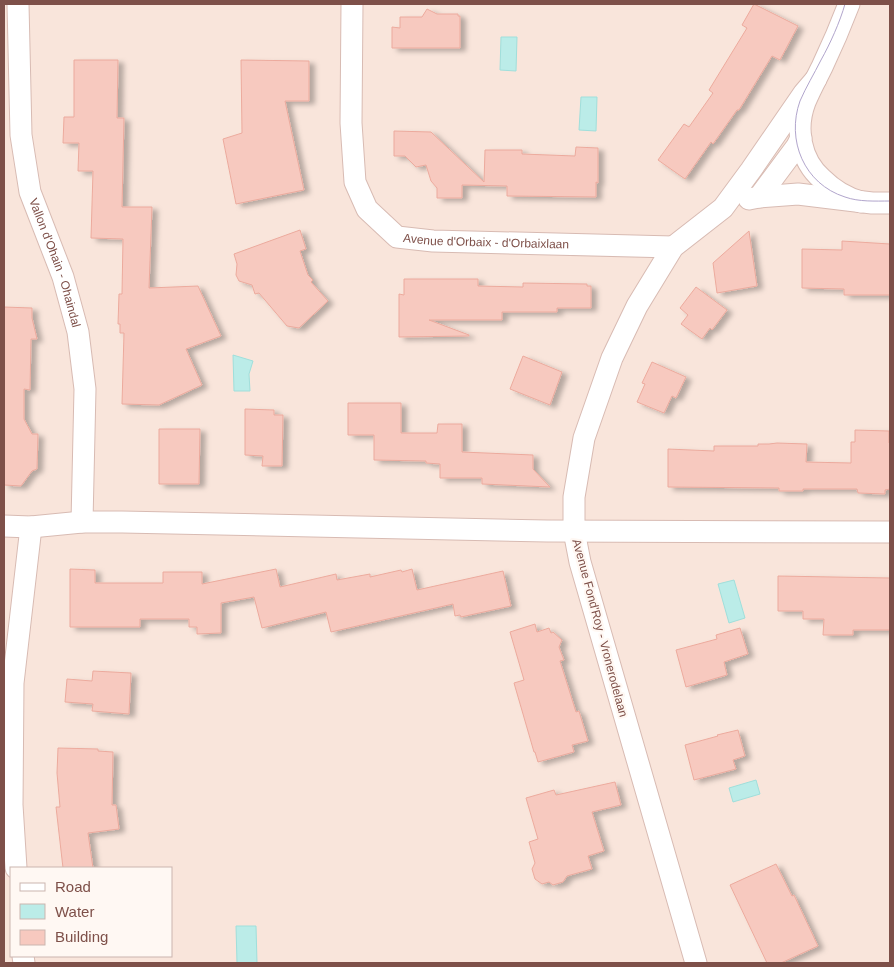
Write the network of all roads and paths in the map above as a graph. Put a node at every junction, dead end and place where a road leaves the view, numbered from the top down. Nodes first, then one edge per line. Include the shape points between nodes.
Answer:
1 (18, 4) edge
2 (352, 4) edge
3 (849, 4) edge
4 (816, 79) junction
5 (801, 138) junction
6 (759, 196) junction
7 (861, 202) junction
8 (890, 203) edge
9 (723, 208) junction
10 (673, 247) junction
11 (82, 522) junction
12 (4, 526) edge
13 (31, 527) junction
14 (574, 531) junction
15 (890, 532) edge
16 (16, 867) edge
17 (696, 963) edge

1 - 11 street, Vallon d'Ohain - Ohaindal via 21,135 30,192 63,276 78,332 84,379
2 - 10 street, Avenue d'Orbaix - d'Orbaixlaan via 350,122 355,182 368,209 397,237 433,241
3 - 4 street, Avenue Fond'Roy - Vronerodelaan
4 - 5 street, Avenue Fond'Roy - Vronerodelaan via 802,112
4 - 9 street, Avenue Fond'Roy - Vronerodelaan
5 - 6 street
5 - 7 street, Avenue Fond'Roy - Vronerodelaan via 805,155 819,177 830,187
6 - 7 street, Avenue Fond'Roy - Vronerodelaan via 798,194
6 - 9 street, Avenue Fond'Roy - Vronerodelaan
7 - 8 street, Avenue Fond'Roy - Vronerodelaan
9 - 10 street, Avenue Fond'Roy - Vronerodelaan
10 - 14 street, Avenue Fond'Roy - Vronerodelaan via 637,306 612,358 584,438 574,497
11 - 13 street
11 - 14 street
12 - 13 street
13 - 16 street via 13,683 12,806
14 - 15 street
14 - 17 street, Avenue Fond'Roy - Vronerodelaan via 603,644

